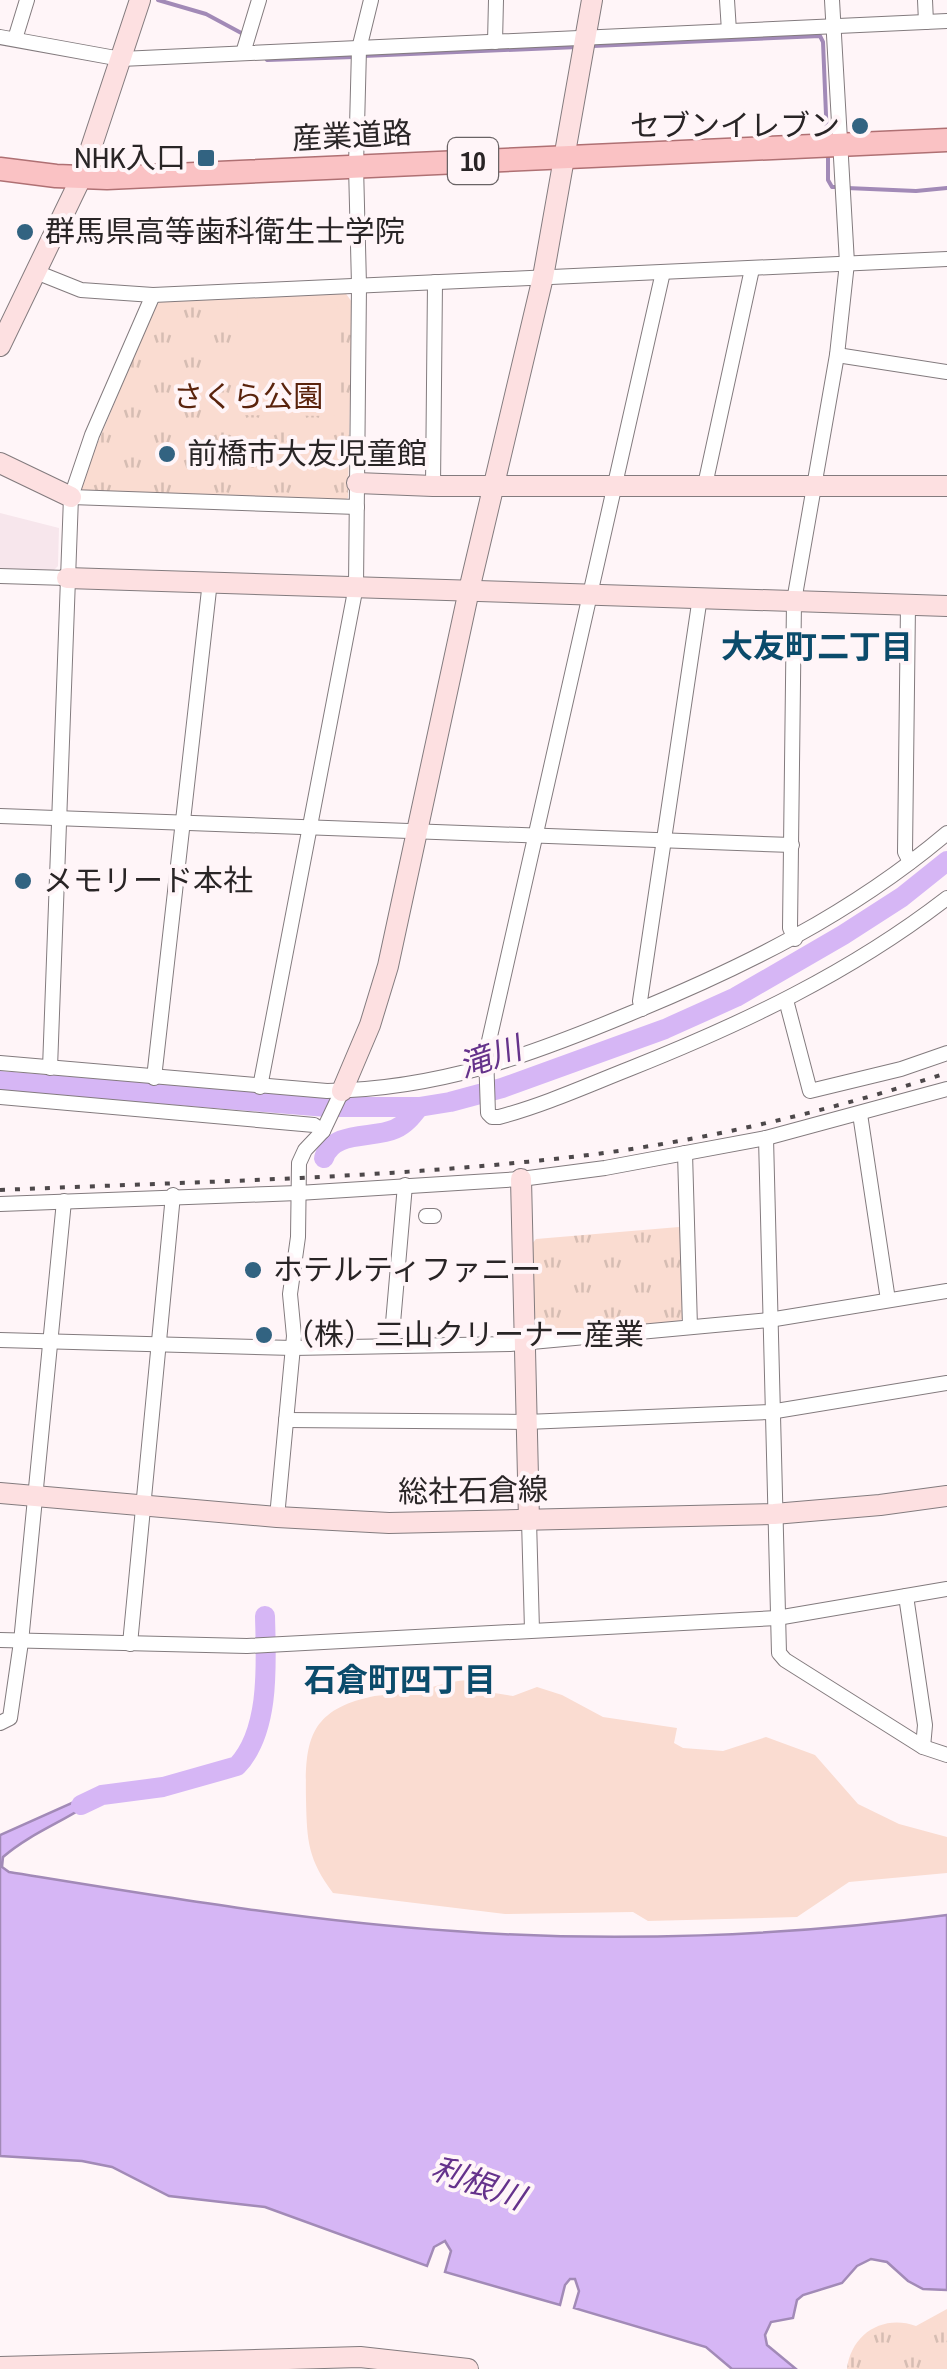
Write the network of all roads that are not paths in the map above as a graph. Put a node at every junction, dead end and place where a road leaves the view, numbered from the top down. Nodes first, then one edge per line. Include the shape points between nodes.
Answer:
1 (27, 0) edge
2 (140, 0) edge
3 (259, 0) edge
4 (371, 0) edge
5 (496, 0) edge
6 (592, 0) edge
7 (727, 0) edge
8 (832, 0) edge
9 (925, 0) edge
10 (926, 22) junction
11 (947, 22) edge
12 (833, 28) junction
13 (729, 32) junction
14 (7, 38) edge
15 (587, 38) junction
16 (495, 42) junction
17 (359, 49) junction
18 (242, 54) junction
19 (120, 59) junction
20 (947, 140) edge
21 (839, 144) junction
22 (566, 156) junction
23 (356, 166) junction
24 (0, 169) edge
25 (81, 178) junction
26 (947, 259) edge
27 (847, 263) junction
28 (752, 269) junction
29 (36, 272) junction
30 (663, 272) junction
31 (543, 277) junction
32 (435, 282) junction
33 (360, 285) junction
34 (153, 295) junction
35 (0, 346) edge
36 (837, 355) junction
37 (947, 372) edge
38 (0, 464) edge
39 (357, 483) junction
40 (705, 485) junction
41 (433, 486) junction
42 (494, 486) junction
43 (614, 486) junction
44 (813, 486) junction
45 (947, 486) edge
46 (71, 497) junction
47 (357, 507) junction
48 (0, 576) edge
49 (68, 578) junction
50 (210, 581) junction
51 (356, 586) junction
52 (469, 590) junction
53 (588, 594) junction
54 (700, 596) junction
55 (794, 601) junction
56 (908, 605) junction
57 (947, 606) edge
58 (0, 816) edge
59 (60, 818) junction
60 (184, 823) junction
61 (311, 828) junction
62 (416, 830) junction
63 (947, 833) edge
64 (534, 836) junction
65 (664, 842) junction
66 (792, 845) junction
67 (910, 862) junction
68 (947, 898) edge
69 (796, 938) junction
70 (786, 1000) junction
71 (642, 1009) junction
72 (947, 1053) edge
73 (0, 1063) edge
74 (50, 1068) junction
75 (485, 1071) junction
76 (154, 1078) junction
77 (260, 1088) junction
78 (947, 1089) edge
79 (341, 1093) junction
80 (0, 1097) edge
81 (860, 1114) junction
82 (326, 1125) junction
83 (766, 1138) junction
84 (685, 1153) junction
85 (521, 1179) junction
86 (405, 1185) junction
87 (298, 1193) junction
88 (173, 1196) junction
89 (64, 1201) junction
90 (0, 1204) edge
91 (947, 1291) edge
92 (888, 1300) junction
93 (768, 1320) junction
94 (690, 1327) junction
95 (0, 1340) edge
96 (51, 1342) junction
97 (524, 1342) junction
98 (159, 1344) junction
99 (391, 1346) junction
100 (292, 1348) junction
101 (947, 1383) edge
102 (770, 1412) junction
103 (286, 1420) junction
104 (526, 1422) junction
105 (0, 1493) edge
106 (35, 1496) junction
107 (947, 1496) edge
108 (143, 1506) junction
109 (774, 1514) junction
110 (277, 1517) junction
111 (529, 1520) junction
112 (947, 1589) edge
113 (906, 1596) junction
114 (777, 1618) junction
115 (532, 1630) junction
116 (0, 1640) edge
117 (21, 1642) junction
118 (130, 1644) junction
119 (0, 1723) edge
120 (923, 1747) junction
121 (947, 1755) edge
122 (306, 2364) edge
123 (0, 2366) edge
124 (38, 2367) edge
125 (468, 2369) edge

1 - 14 street
2 - 19 street
3 - 18 street
4 - 17 street
5 - 16 street
6 - 15 street
7 - 13 street
8 - 12 street
9 - 10 street
10 - 11 street
10 - 12 street
12 - 13 street
12 - 21 street
13 - 15 street
14 - 19 street
15 - 16 street
15 - 22 street
16 - 17 street
17 - 18 street
17 - 23 street
18 - 19 street
19 - 25 street
20 - 21 main road, 産業道路 / 10
21 - 22 main road, 産業道路 / 10
21 - 27 street
22 - 23 main road, 産業道路 / 10
22 - 31 street
23 - 25 main road, 産業道路 / 10
23 - 33 street
24 - 25 main road, 産業道路 / 10
25 - 29 street
26 - 27 street
27 - 28 street
27 - 36 street
28 - 30 street
28 - 40 street
29 - 34 street via 82,290
29 - 35 street
30 - 31 street
30 - 43 street
31 - 32 street
31 - 42 street
32 - 33 street
32 - 41 street
33 - 34 street
33 - 39 street
34 - 46 street
36 - 37 street
36 - 44 street
38 - 46 street
39 - 41 street
39 - 47 street
40 - 43 street
40 - 44 street
41 - 42 street
42 - 43 street
42 - 52 street
43 - 53 street
44 - 45 street
44 - 55 street
46 - 47 street
46 - 49 street
47 - 51 street
48 - 49 street
49 - 50 street
49 - 59 street
50 - 51 street
50 - 60 street
51 - 52 street
51 - 61 street
52 - 53 street
52 - 62 street
53 - 54 street
53 - 64 street
54 - 55 street
54 - 65 street
55 - 56 street
55 - 66 street
56 - 57 street
56 - 67 street
58 - 59 street
59 - 60 street
59 - 74 street
60 - 61 street
60 - 76 street
61 - 62 street
61 - 77 street
62 - 64 street
62 - 79 street via 388,966
63 - 67 street
64 - 65 street
64 - 75 street
65 - 66 street
65 - 71 street
66 - 69 street via 790,928
67 - 69 street
68 - 70 street
69 - 71 street
70 - 72 street via 810,1091
70 - 75 street via 499,1117 488,1114
71 - 75 street
73 - 74 street
74 - 76 street
75 - 79 street
76 - 77 street
77 - 79 street
78 - 81 street
79 - 82 street
80 - 82 street
81 - 83 street
81 - 92 street
82 - 87 street via 301,1156
83 - 84 street
83 - 93 street
84 - 85 street
84 - 94 street
85 - 86 street
85 - 97 street
86 - 87 street
86 - 99 street
87 - 88 street
87 - 100 street
88 - 89 street
88 - 98 street
89 - 90 street
89 - 96 street
91 - 92 street
92 - 93 street
93 - 94 street
93 - 102 street
94 - 97 street
95 - 96 street
96 - 98 street
96 - 106 street
97 - 99 street
97 - 104 street
98 - 100 street
98 - 108 street
99 - 100 street
100 - 103 street
101 - 102 street
102 - 104 street
102 - 109 street
103 - 104 street
103 - 110 street
104 - 111 street
105 - 106 street, 総社石倉線
106 - 108 street, 総社石倉線
106 - 117 street
107 - 109 street, 総社石倉線
108 - 110 street, 総社石倉線
108 - 118 street
109 - 111 street, 総社石倉線
109 - 114 street
110 - 111 street, 総社石倉線
111 - 115 street
112 - 113 street
113 - 114 street
113 - 120 street
114 - 115 street
114 - 120 street via 785,1660
115 - 118 street via 247,1646
116 - 117 street
117 - 118 street
117 - 119 street via 10,1718
120 - 121 street
122 - 124 street
122 - 125 street via 406,2360
123 - 124 street

